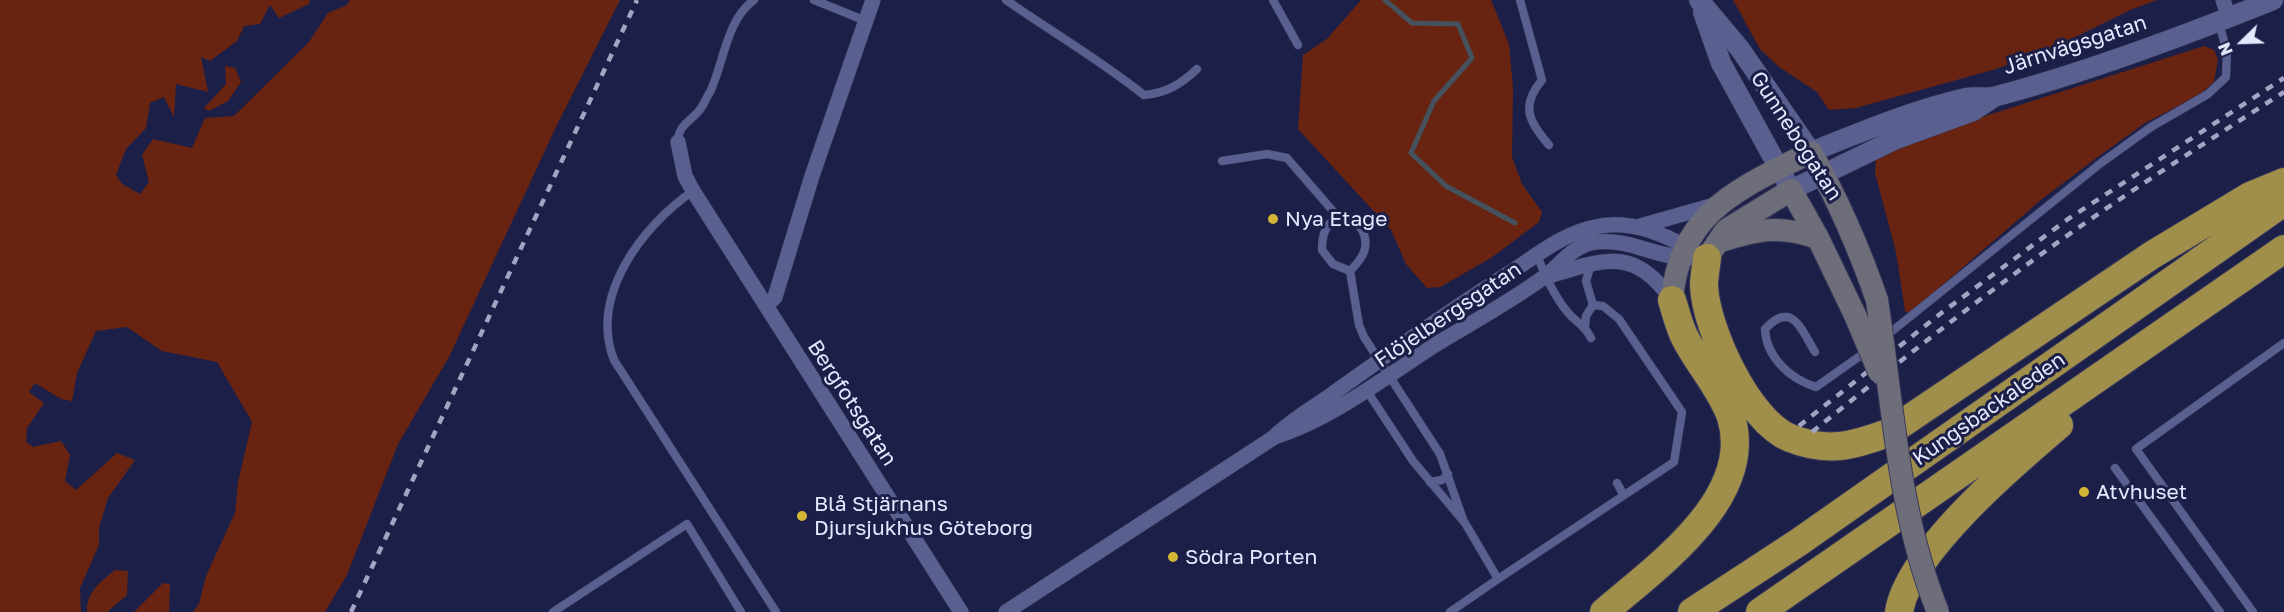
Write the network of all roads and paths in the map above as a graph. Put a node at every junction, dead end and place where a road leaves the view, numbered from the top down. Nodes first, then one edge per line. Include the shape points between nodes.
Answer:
1 (754, 0) edge
2 (814, 0) edge
3 (873, 0) edge
4 (1006, 0) edge
5 (1273, 0) edge
6 (1520, 0) edge
7 (1699, 0) edge
8 (2272, 0) edge
9 (2223, 13) edge
10 (866, 21) junction
11 (1298, 45) dead end
12 (1197, 69) dead end
13 (1994, 97) junction
14 (678, 142) joint
15 (1549, 144) dead end
16 (1811, 152) junction
17 (1222, 161) dead end
18 (1780, 168) junction
19 (1823, 173) junction
20 (2284, 182) edge
21 (1791, 190) junction
22 (693, 191) junction
23 (2284, 202) edge
24 (1718, 204) junction
25 (1339, 218) junction
26 (1637, 227) junction
27 (1818, 238) junction
28 (2284, 249) edge
29 (1698, 251) junction
30 (1538, 255) junction
31 (1592, 263) junction
32 (1350, 271) junction
33 (1546, 276) junction
34 (1672, 300) junction
35 (2206, 301) junction
36 (1593, 305) junction
37 (766, 306) junction
38 (1585, 327) junction
39 (1591, 338) dead end
40 (2284, 343) edge
41 (1815, 352) dead end
42 (1379, 361) junction
43 (1389, 375) junction
44 (1362, 383) junction
45 (1887, 390) junction
46 (2115, 468) dead end
47 (1448, 474) junction
48 (1430, 482) junction
49 (1617, 483) dead end
50 (1623, 494) junction
51 (1465, 523) junction
52 (1498, 579) junction
53 (553, 612) edge
54 (741, 612) edge
55 (776, 612) edge
56 (961, 612) edge
57 (1005, 612) edge
58 (1450, 612) edge
59 (1604, 612) edge
60 (1692, 612) edge
61 (1760, 612) edge
62 (1899, 612) edge
63 (1938, 612) edge
64 (2220, 612) edge
65 (2253, 612) edge

1 - 14 lane via 741,13 711,89 699,111 681,127
2 - 10 lane
3 - 10 street
4 - 12 lane via 1102,61 1144,95 1161,94
5 - 11 lane
6 - 15 lane via 1542,80 1532,92 1531,118
7 - 16 street, Gunnebogatan via 1740,49
7 - 18 street, Gunnebogatan via 1721,63
8 - 9 street, Järnvägsgatan
9 - 13 street, Järnvägsgatan
9 - 41 lane via 2226,76 2208,94 2151,127 2101,163 1910,319 1816,387 1800,382 1778,363 1766,343 1765,329 1775,318 1785,316 1797,321
10 - 37 street via 775,297
13 - 16 street, Järnvägsgatan via 1967,97
13 - 19 street, Järnvägsgatan via 1973,111 1896,139
14 - 22 street, Bergfotsgatan via 685,176
16 - 18 main road, Flöjelbergsgatan
16 - 19 main road, Gunnebogatan
17 - 25 lane via 1268,154 1287,158
18 - 21 street, Gunnebogatan
18 - 24 main road, Flöjelbergsgatan
19 - 21 street
19 - 45 main road, Gunnebogatan, bridge via 1861,252 1877,300
20 - 29 highway via 2250,196 2152,255 1888,433 1851,446 1829,447 1789,437 1768,423 1752,404 1730,367 1708,308
21 - 27 main road, Gunnebogatan
21 - 29 main road
22 - 37 street, Bergfotsgatan
22 - 55 lane via 656,221 624,264 616,282 606,328 607,342 614,360
23 - 60 highway, Kungsbackaleden via 1809,535
24 - 26 street, Flöjelbergsgatan
24 - 29 main road, Flöjelbergsgatan via 1697,227
25 - 32 lane via 1355,222 1365,242 1364,251
25 - 32 lane via 1324,228 1322,249 1333,264
26 - 29 street, Flöjelbergsgatan
26 - 30 street, Flöjelbergsgatan via 1595,227
27 - 29 main road, Flöjelbergsgatan via 1774,228
27 - 45 main road, Gunnebogatan, bridge
28 - 35 highway, Kungsbackaleden
29 - 33 street, Flöjelbergsgatan via 1594,242 1569,254
29 - 34 main road, Flöjelbergsgatan via 1674,276
30 - 33 lane
30 - 42 street, Flöjelbergsgatan via 1409,337
31 - 33 street, Flöjelbergsgatan
31 - 34 street, Flöjelbergsgatan via 1607,260 1636,266 1660,282
31 - 36 lane via 1586,281
32 - 42 lane via 1359,325
33 - 38 lane via 1571,316
33 - 43 street, Flöjelbergsgatan
34 - 59 highway via 1685,338 1730,417 1735,440 1733,462 1726,485 1694,531
35 - 61 highway, Kungsbackaleden
35 - 62 highway via 2044,438 1963,514 1911,577
36 - 38 lane
36 - 50 lane via 1603,306 1619,319 1682,412 1674,462
37 - 56 street, Bergfotsgatan
38 - 39 lane
40 - 65 lane via 2136,449
42 - 43 lane
42 - 44 street, Flöjelbergsgatan
43 - 44 street, Flöjelbergsgatan
43 - 47 lane via 1440,454
44 - 48 lane
44 - 57 street, Flöjelbergsgatan via 1315,421 1273,438
45 - 63 main road, Gunnebogatan, bridge via 1916,543
46 - 64 lane
47 - 48 lane via 1442,480
47 - 51 lane
48 - 51 lane
49 - 50 lane
50 - 52 lane
51 - 52 lane
52 - 58 lane
53 - 54 lane via 687,524

